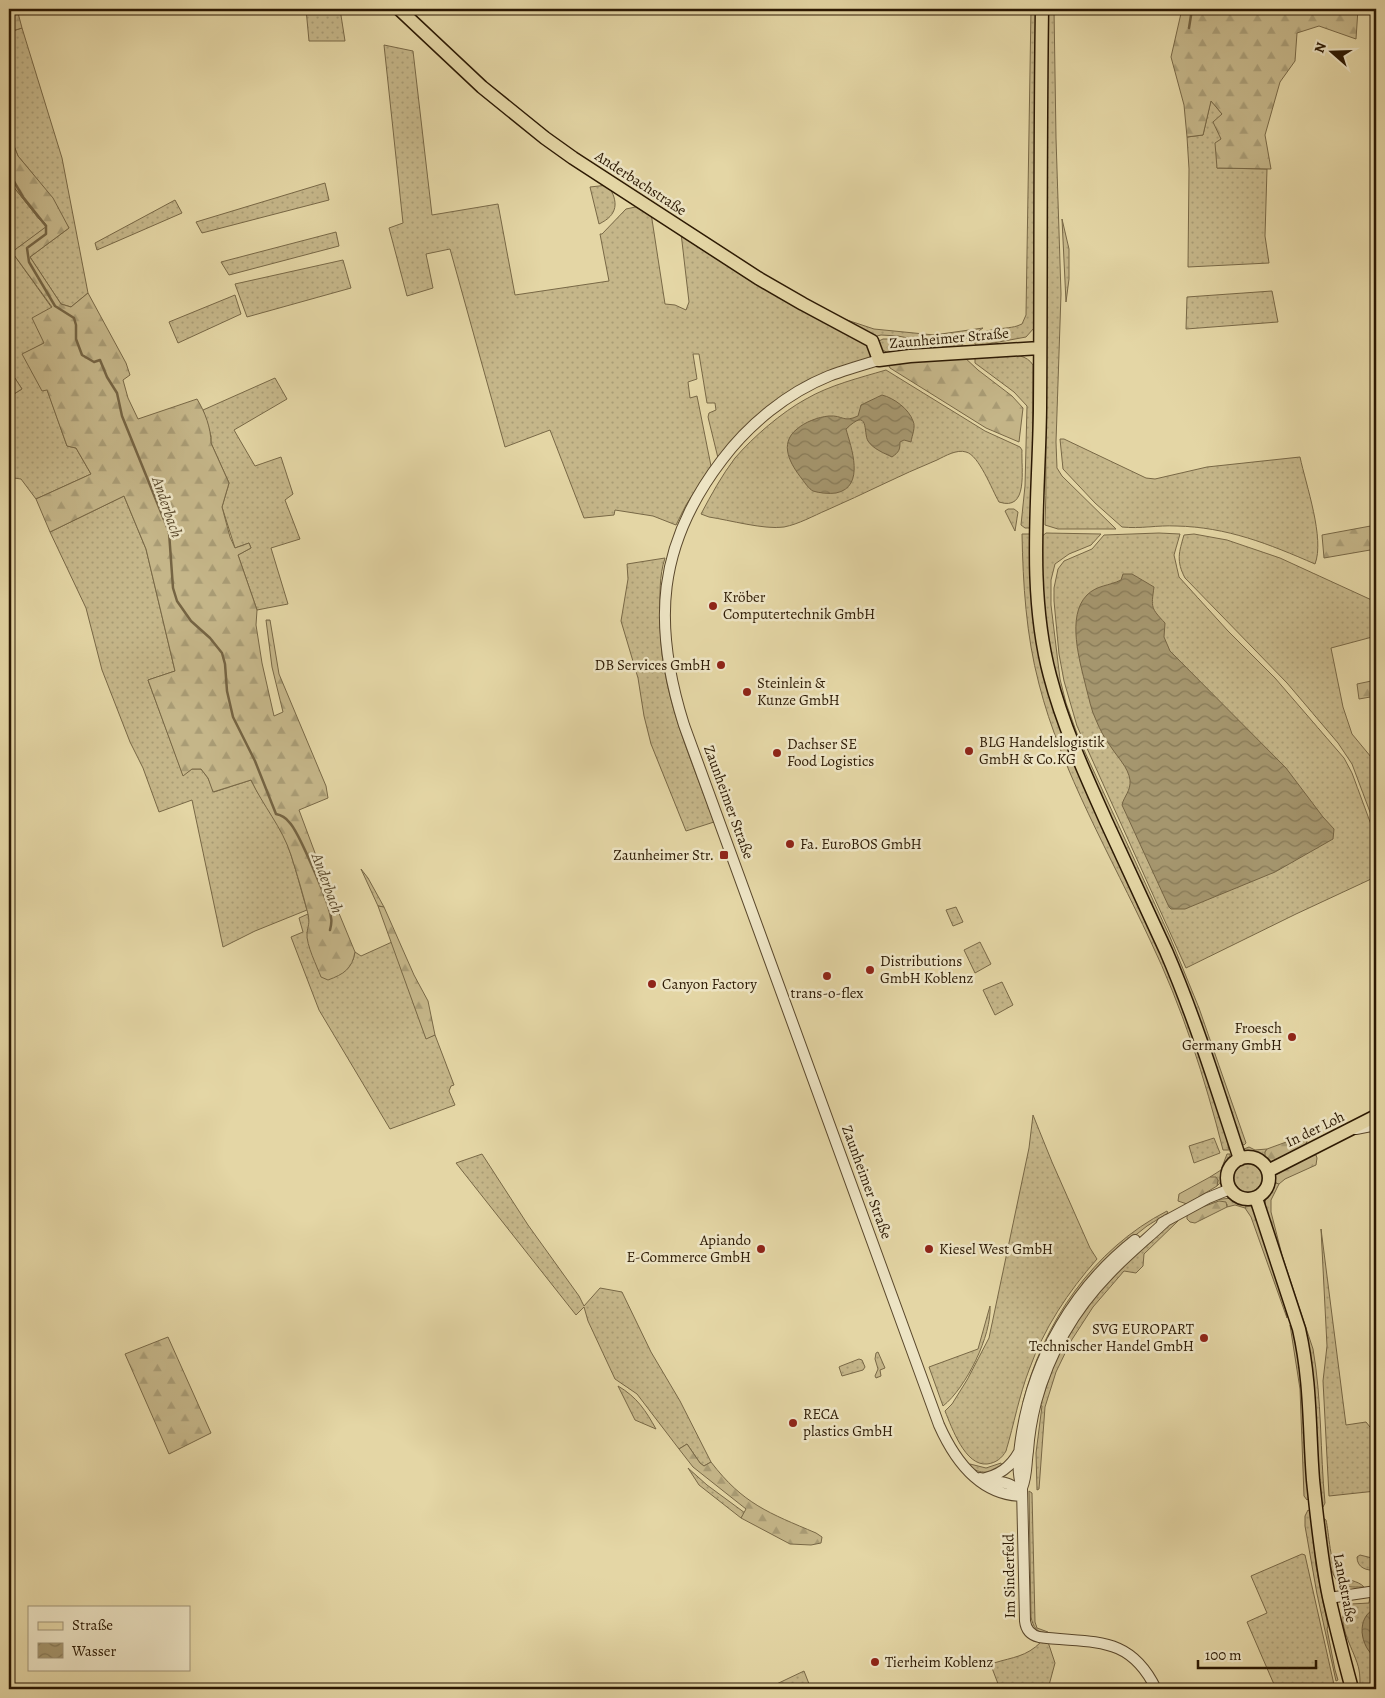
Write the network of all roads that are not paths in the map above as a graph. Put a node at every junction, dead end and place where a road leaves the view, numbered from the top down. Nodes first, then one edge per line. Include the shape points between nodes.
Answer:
1 (399, 9) edge
2 (1042, 9) edge
3 (1040, 348) junction
4 (879, 360) junction
5 (1376, 1116) edge
6 (1376, 1125) edge
7 (1348, 1130) junction
8 (1240, 1159) junction
9 (1268, 1171) junction
10 (1230, 1189) junction
11 (1256, 1198) junction
12 (1167, 1220) junction
13 (1020, 1449) junction
14 (978, 1477) junction
15 (1022, 1492) junction
16 (1376, 1591) edge
17 (1329, 1598) junction
18 (1156, 1689) edge
19 (1352, 1689) edge

1 - 4 main road, Anderbachstraße via 482,87 545,138 758,278 872,341
2 - 3 main road
3 - 4 main road, Zaunheimer Straße
3 - 8 main road via 1037,575 1049,674 1086,775 1186,998
4 - 14 street, Zaunheimer Straße via 828,377 786,400 733,445 710,476 684,520 672,558 667,582 666,648 670,678 684,724 932,1409 952,1452 962,1466
5 - 7 main road, In der Loh
6 - 7 street
7 - 9 main road, In der Loh
8 - 9 main road via 1256,1159
8 - 10 main road via 1228,1172
9 - 11 main road via 1266,1190
10 - 11 main road via 1241,1198
10 - 12 street
11 - 17 main road, Landstraße via 1299,1329 1304,1356 1310,1398 1317,1521
12 - 13 street via 1151,1228 1112,1260 1067,1314 1037,1375
12 - 15 street via 1107,1275 1062,1337 1037,1399
13 - 14 street via 1006,1469
13 - 15 street
14 - 15 street via 1011,1484
15 - 18 street, Im Sinderfeld via 1027,1629 1039,1637 1098,1642 1123,1650 1143,1667
16 - 17 street
17 - 19 main road, Landstraße

